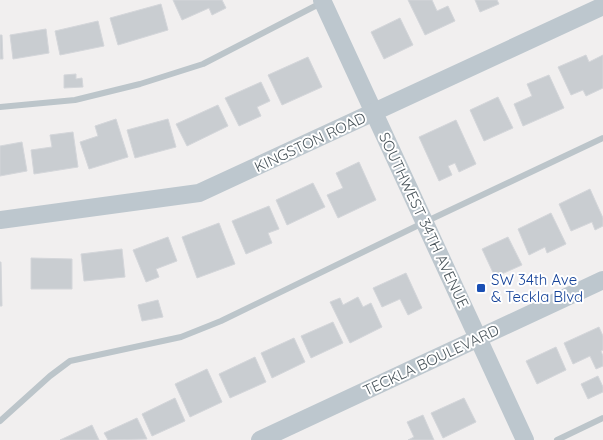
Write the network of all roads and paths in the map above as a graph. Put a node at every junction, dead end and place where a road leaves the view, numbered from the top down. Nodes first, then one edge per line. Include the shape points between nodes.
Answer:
1 (323, 1) edge
2 (603, 6) edge
3 (0, 107) edge
4 (374, 112) junction
5 (603, 138) edge
6 (0, 220) edge
7 (424, 222) junction
8 (603, 280) edge
9 (478, 338) junction
10 (603, 418) edge
11 (0, 421) edge
12 (260, 440) edge
13 (525, 440) edge
14 (557, 440) edge

1 - 3 lane via 203,64 74,100
1 - 4 main road, SOUTHWEST 34TH AVENUE
2 - 4 main road, KINGSTON ROAD
4 - 6 main road, KINGSTON ROAD via 200,194
4 - 7 main road, SOUTHWEST 34TH AVENUE
5 - 7 lane
7 - 9 main road, SOUTHWEST 34TH AVENUE
7 - 11 lane via 221,321 181,337 70,361
8 - 9 main road, TECKLA BOULEVARD
9 - 12 main road, TECKLA BOULEVARD
9 - 13 main road, SOUTHWEST 34TH AVENUE
10 - 14 lane

